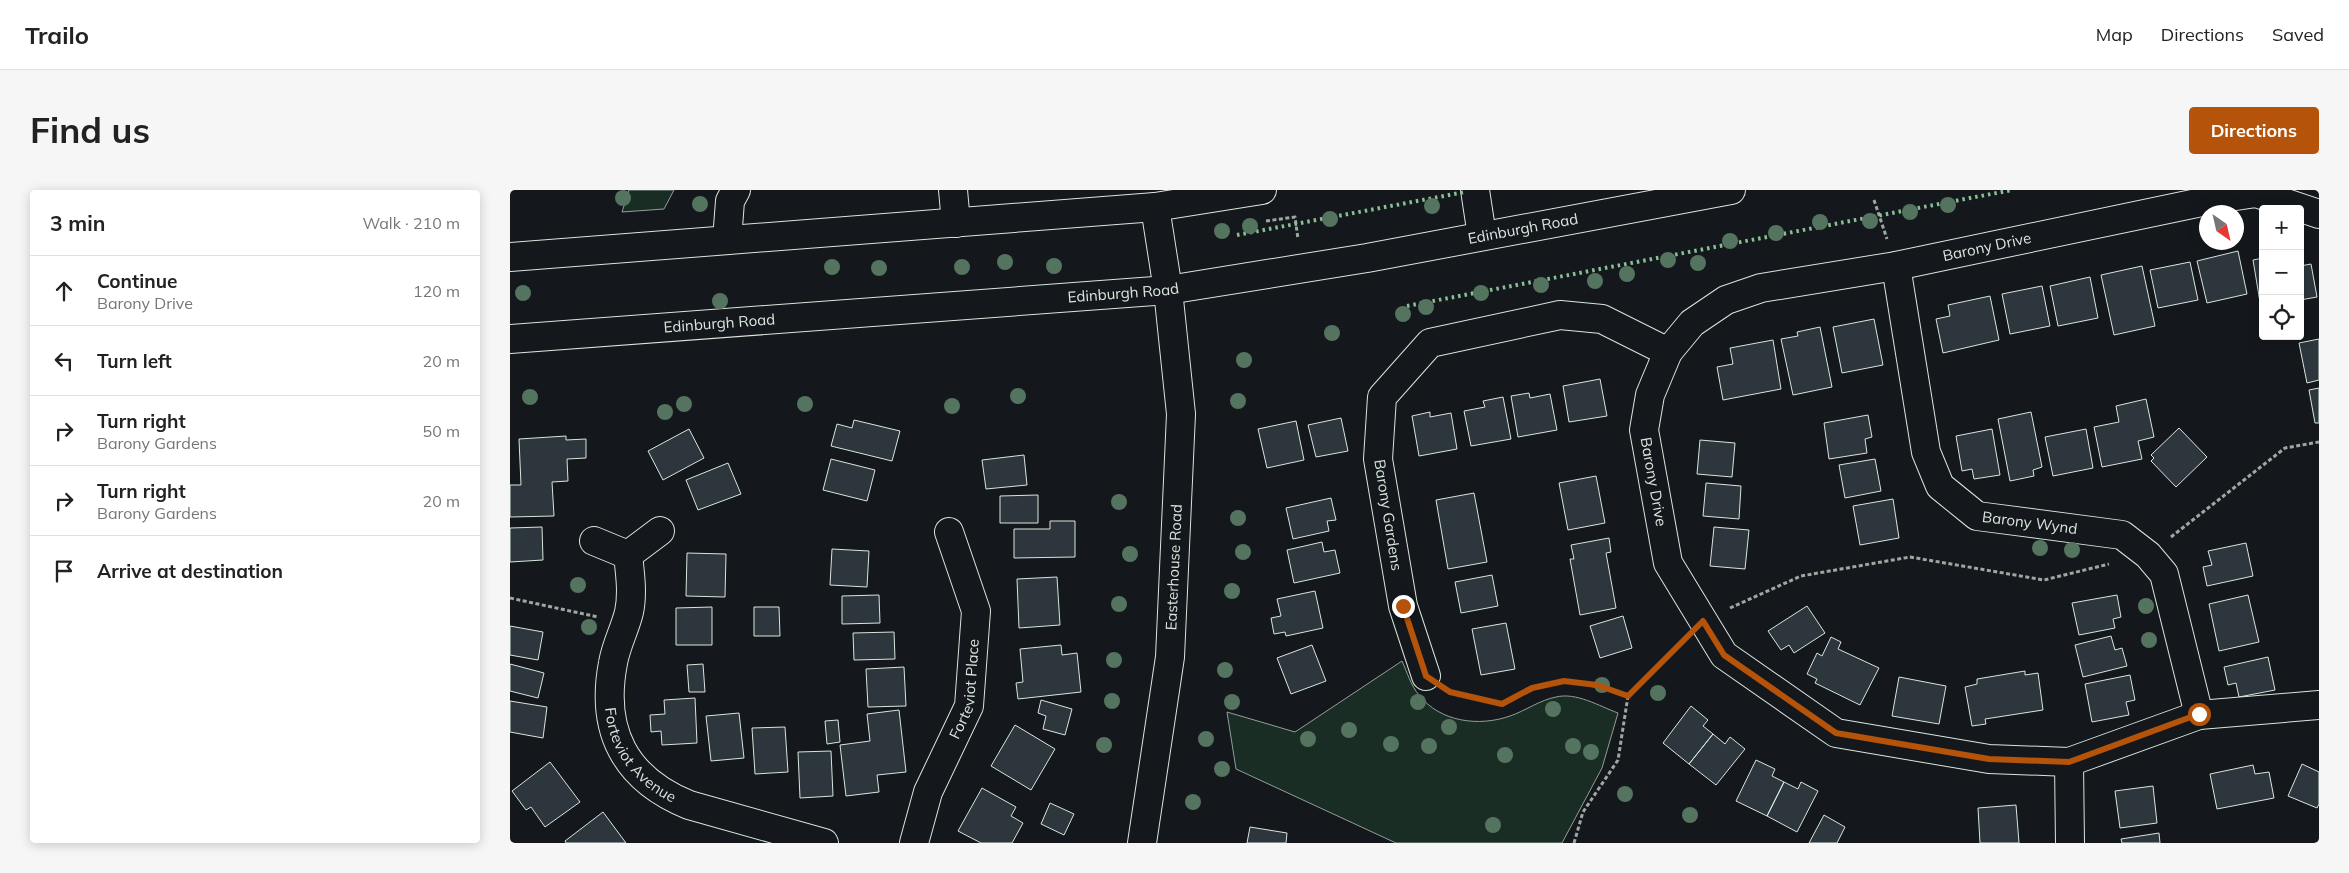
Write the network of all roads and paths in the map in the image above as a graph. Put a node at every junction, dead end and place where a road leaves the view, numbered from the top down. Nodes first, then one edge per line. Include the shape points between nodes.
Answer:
1 (736, 190) edge
2 (953, 190) edge
3 (1475, 190) edge
4 (1730, 190) edge
5 (1258, 191) edge
6 (1874, 200) dead end
7 (1155, 207) junction
8 (2319, 214) edge
9 (956, 223) junction
10 (1482, 236) junction
11 (727, 240) junction
12 (510, 257) edge
13 (1896, 266) junction
14 (1302, 269) junction
15 (1168, 290) junction
16 (510, 339) edge
17 (1668, 352) junction
18 (2319, 442) edge
19 (660, 531) dead end
20 (949, 532) dead end
21 (594, 540) dead end
22 (628, 555) junction
23 (2148, 555) junction
24 (510, 598) edge
25 (1703, 621) junction
26 (624, 627) junction
27 (1426, 676) joint
28 (1628, 696) junction
29 (2319, 705) edge
30 (2199, 714) junction
31 (2069, 762) junction
32 (824, 843) edge
33 (914, 843) edge
34 (1142, 843) edge
35 (1574, 843) edge
36 (2070, 843) edge

1 - 11 street via 730,201
2 - 9 street
3 - 10 street
4 - 10 street, Edinburgh Road
5 - 7 street
5 - 14 path via 1258,222 1295,217
6 - 13 path
7 - 9 street
7 - 15 street, Easterhouse Road
8 - 13 street, Barony Drive via 2256,194 2216,199
9 - 11 street
10 - 14 street, Edinburgh Road
11 - 12 street
13 - 17 street, Barony Drive via 1761,288 1726,300 1692,323
13 - 23 street, Barony Wynd via 1926,452 1940,486 1977,516 2122,535
14 - 15 street, Edinburgh Road
15 - 16 street, Edinburgh Road
15 - 34 street, Easterhouse Road via 1181,414 1170,648
17 - 25 street, Barony Drive via 1650,395 1644,430 1668,563
17 - 27 street, Barony Gardens via 1602,319 1560,315 1430,343 1382,397 1378,459 1403,606
18 - 23 path via 2285,448
19 - 22 street
20 - 33 street, Forteviot Place via 976,611 970,706 928,792
21 - 22 street
22 - 26 street, Forteviot Avenue via 629,611
23 - 25 path via 2044,580 1910,557 1801,576
23 - 30 street, Barony Wynd via 2164,574
24 - 26 path via 603,618
25 - 28 path
25 - 31 street, Barony Drive via 1724,655 1836,733 1989,759
26 - 32 street, Forteviot Avenue via 613,662 610,709 614,734 622,754 636,772 671,798 689,805
27 - 28 path via 1450,692 1502,704 1532,688 1564,681 1597,685
28 - 35 path via 1618,760 1583,812
29 - 30 street, Barony Drive
30 - 31 street, Barony Drive
31 - 36 street

